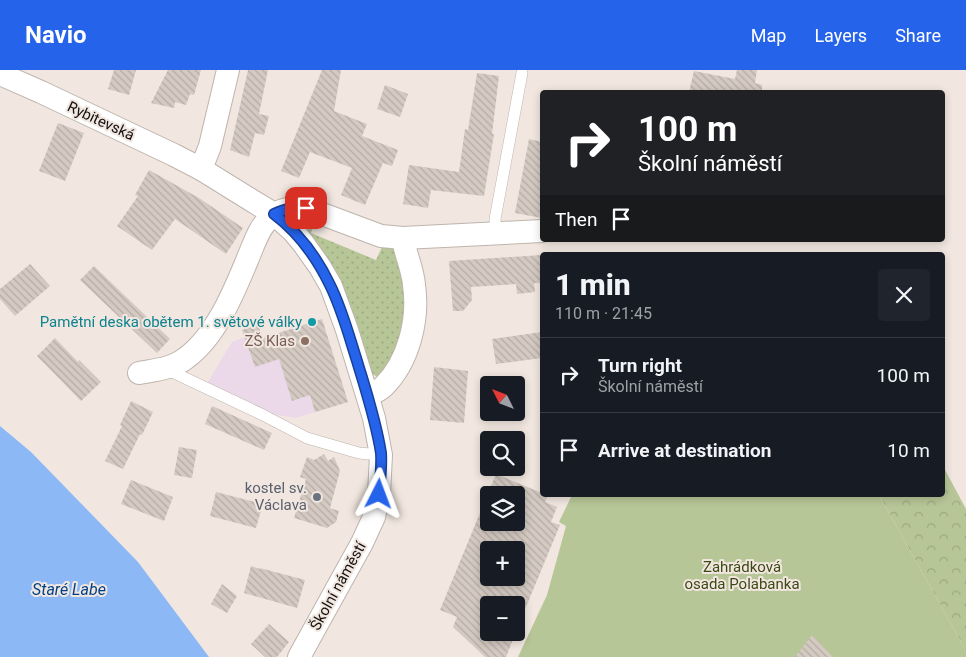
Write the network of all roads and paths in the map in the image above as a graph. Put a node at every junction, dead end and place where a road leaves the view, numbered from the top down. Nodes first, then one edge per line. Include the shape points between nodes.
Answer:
1 (228, 70) edge
2 (522, 73) dead end
3 (0, 74) edge
4 (201, 169) junction
5 (274, 214) junction
6 (540, 232) edge
7 (496, 234) junction
8 (404, 238) junction
9 (165, 368) junction
10 (139, 372) dead end
11 (368, 395) junction
12 (381, 455) junction
13 (299, 657) edge

1 - 4 street via 210,146
2 - 7 lane via 495,219
3 - 4 street, Rybitevská
4 - 5 street, Rybitevská
5 - 8 street via 295,207 306,208 381,236
5 - 9 street via 264,224 216,324 186,358
5 - 11 street, Školní náměstí via 303,243 331,286
6 - 7 street
7 - 8 street
8 - 11 street via 415,298 406,353 384,386
9 - 10 street
9 - 12 lane via 306,438 359,453
11 - 12 street, Školní náměstí
12 - 13 street, Školní náměstí via 374,517

